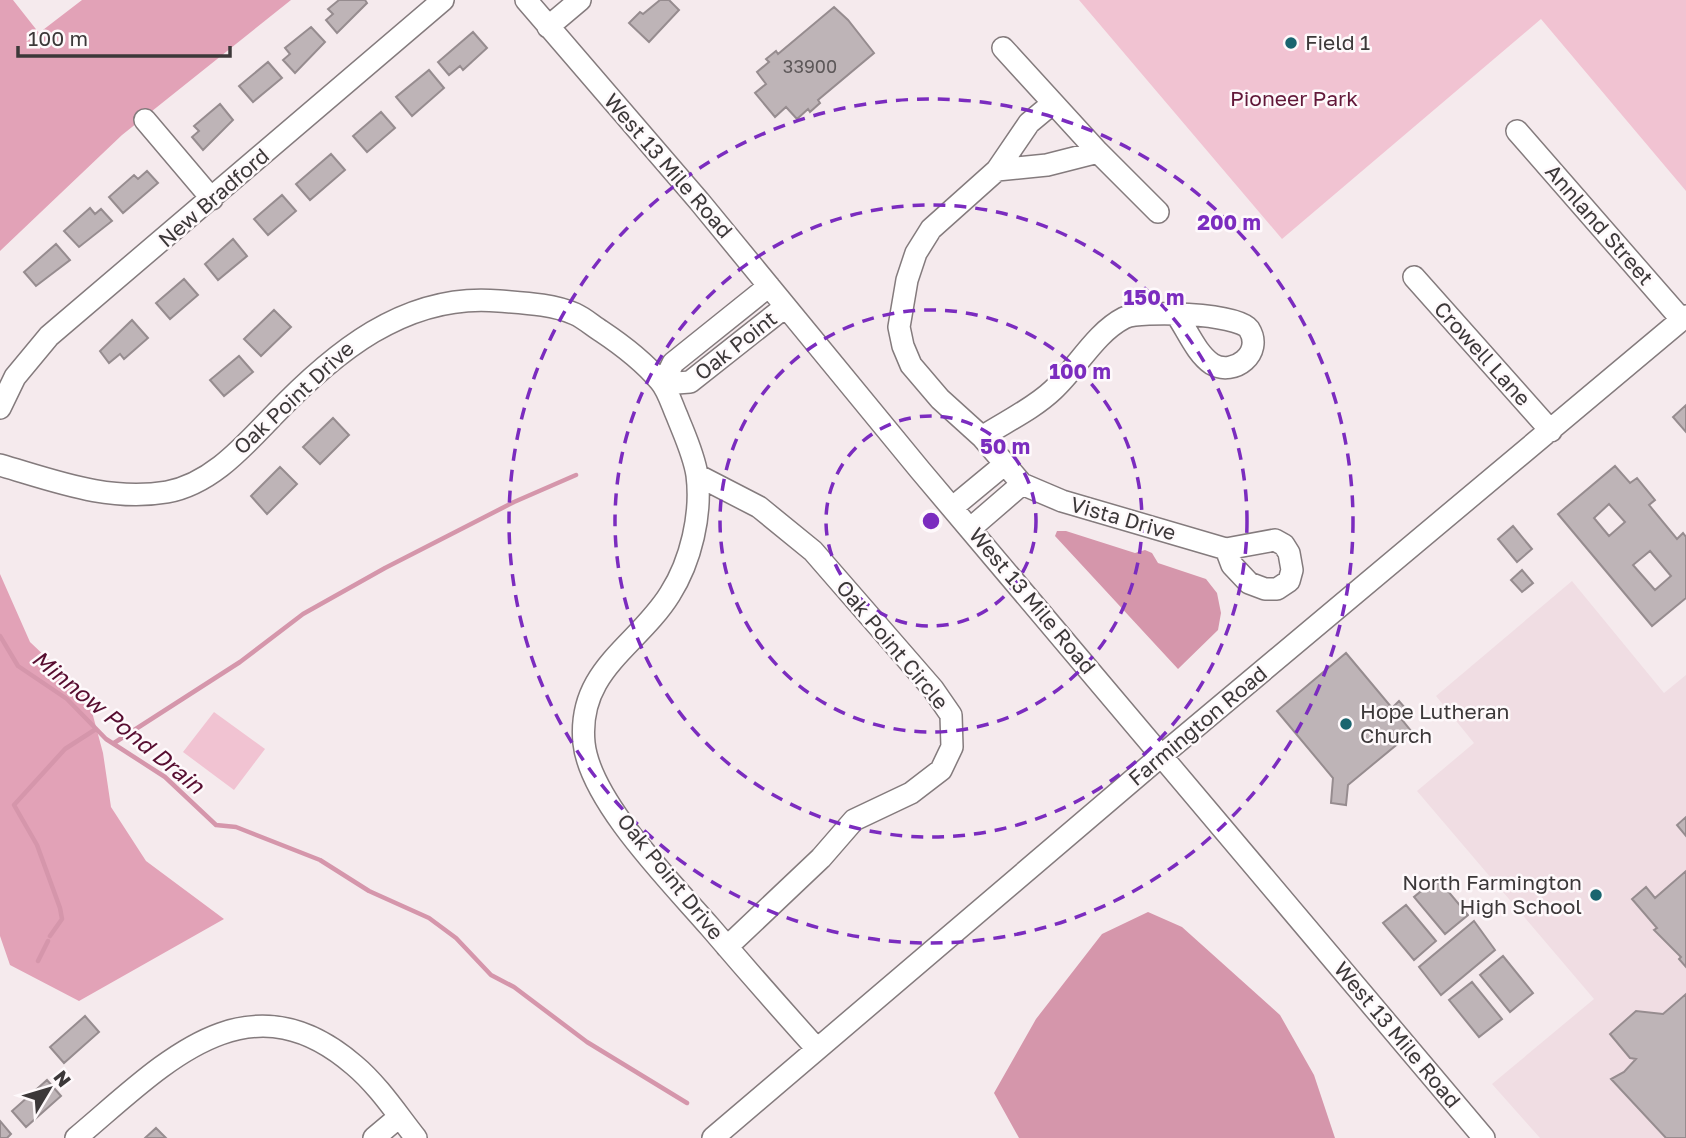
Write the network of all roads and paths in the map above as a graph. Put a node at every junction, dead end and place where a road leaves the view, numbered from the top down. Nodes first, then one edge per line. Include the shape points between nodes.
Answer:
1 (443, 0) edge
2 (526, 0) edge
3 (580, 0) edge
4 (548, 27) junction
5 (1003, 48) dead end
6 (1053, 103) junction
7 (145, 120) dead end
8 (1517, 131) dead end
9 (1098, 152) junction
10 (997, 170) junction
11 (212, 199) junction
12 (1158, 212) dead end
13 (1414, 277) dead end
14 (769, 286) junction
15 (785, 307) junction
16 (1178, 317) dead end
17 (1684, 318) edge
18 (663, 384) junction
19 (0, 408) edge
20 (1551, 431) junction
21 (982, 437) junction
22 (1005, 464) junction
23 (0, 465) edge
24 (697, 475) junction
25 (1022, 484) junction
26 (953, 508) junction
27 (971, 528) junction
28 (1226, 549) dead end
29 (1161, 756) junction
30 (727, 947) junction
31 (817, 1049) junction
32 (399, 1117) junction
33 (76, 1138) edge
34 (374, 1138) edge
35 (416, 1138) edge
36 (713, 1138) edge
37 (1484, 1138) edge

1 - 11 street, New Bradford
2 - 4 street, West 13 Mile Road
3 - 4 street
4 - 14 street, West 13 Mile Road
5 - 6 street
6 - 9 street
6 - 10 street, Vista Drive via 1029,123
7 - 11 street
8 - 17 street, Annland Street
9 - 10 street via 1047,165
9 - 12 street
10 - 21 street, Vista Drive via 931,229 916,253 899,327 911,365
11 - 19 street, New Bradford via 49,337 15,377
13 - 20 street, Crowell Lane
14 - 15 street, West 13 Mile Road
14 - 18 street, Oak Point via 673,363
15 - 18 street, Oak Point via 690,382
15 - 26 street, West 13 Mile Road
16 - 21 street via 1127,316 1108,329 1052,392
17 - 20 street, Farmington Road
18 - 23 street, Oak Point Drive via 617,342 576,314 488,300 444,305 363,335 331,359 208,476 170,491 119,496
18 - 24 street, Oak Point Drive
20 - 29 street, Farmington Road
21 - 22 street, Vista Drive
22 - 25 street, Vista Drive
22 - 26 street
24 - 30 street, Oak Point Drive via 694,538 670,594 597,678 586,710 584,741 594,778 640,847
24 - 30 street, Oak Point Circle via 759,507 813,551 951,715 952,747 941,770 911,793 854,820 821,858
25 - 27 street
25 - 28 street, Vista Drive via 1062,501
26 - 27 street, West 13 Mile Road
27 - 29 street, West 13 Mile Road
29 - 31 street, Farmington Road
29 - 37 street, West 13 Mile Road
30 - 31 street, Oak Point Drive
31 - 36 street, Farmington Road
32 - 33 street via 357,1067 339,1053 295,1030 267,1026 202,1039 175,1055
32 - 34 street
32 - 35 street

